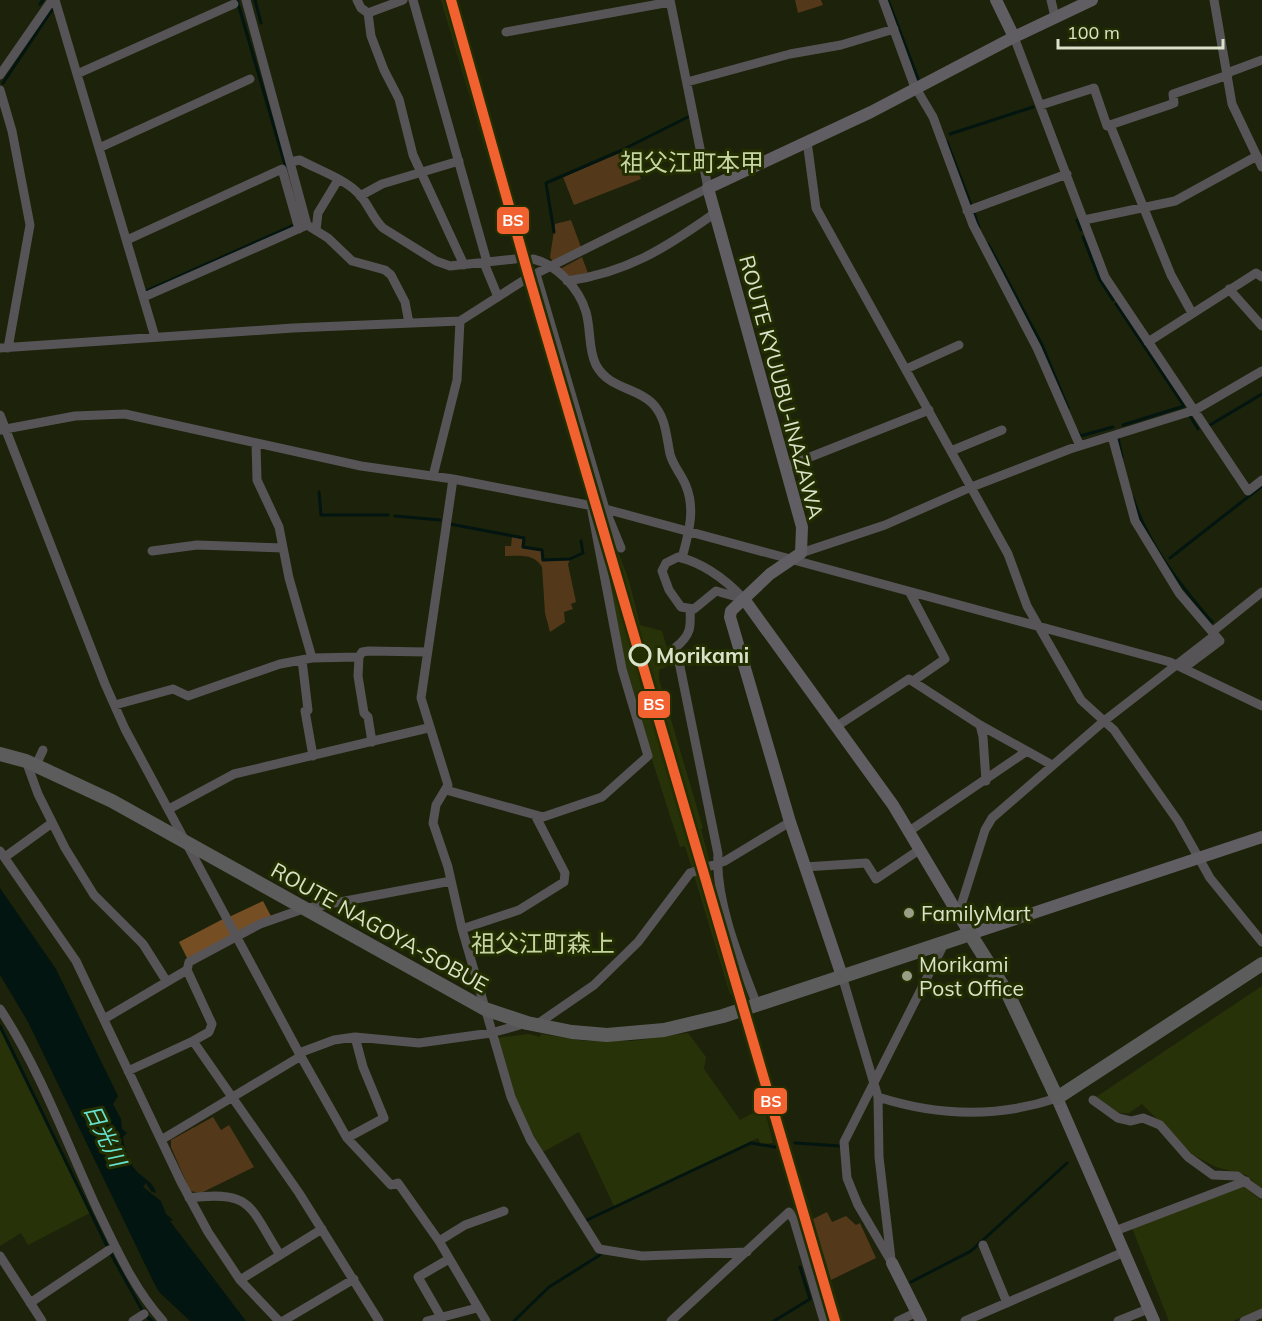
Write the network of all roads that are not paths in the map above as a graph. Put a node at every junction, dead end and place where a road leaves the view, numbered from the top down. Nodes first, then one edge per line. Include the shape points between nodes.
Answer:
1 (54, 0) edge
2 (246, 0) edge
3 (357, 0) edge
4 (403, 0) edge
5 (413, 0) edge
6 (882, 0) edge
7 (996, 0) edge
8 (1051, 0) edge
9 (1092, 0) edge
10 (1214, 0) edge
11 (670, 1) edge
12 (234, 4) dead end
13 (368, 13) junction
14 (1056, 17) junction
15 (894, 29) junction
16 (506, 32) dead end
17 (1014, 37) junction
18 (1262, 60) edge
19 (77, 74) junction
20 (1227, 74) junction
21 (0, 75) edge
22 (250, 79) dead end
23 (687, 82) junction
24 (916, 88) junction
25 (0, 90) edge
26 (1041, 105) junction
27 (1110, 125) junction
28 (807, 141) junction
29 (1257, 145) edge
30 (99, 148) junction
31 (1257, 156) junction
32 (459, 161) junction
33 (290, 162) junction
34 (1262, 166) edge
35 (420, 170) junction
36 (1066, 174) junction
37 (338, 180) junction
38 (708, 188) junction
39 (360, 196) junction
40 (1144, 208) junction
41 (967, 211) junction
42 (714, 213) junction
43 (1084, 220) junction
44 (303, 227) junction
45 (316, 230) junction
46 (126, 240) junction
47 (515, 259) dead end
48 (533, 259) dead end
49 (486, 263) junction
50 (464, 265) junction
51 (550, 266) junction
52 (536, 274) junction
53 (1262, 277) edge
54 (567, 281) junction
55 (1229, 289) junction
56 (144, 297) junction
57 (498, 297) junction
58 (1192, 313) junction
59 (460, 321) junction
60 (409, 323) junction
61 (1262, 326) edge
62 (156, 337) junction
63 (1149, 342) junction
64 (959, 345) dead end
65 (4, 348) edge
66 (906, 369) junction
67 (1262, 371) edge
68 (929, 410) junction
69 (1195, 410) junction
70 (0, 415) edge
71 (3, 429) edge
72 (1002, 430) dead end
73 (1112, 436) junction
74 (256, 443) junction
75 (1080, 446) junction
76 (951, 451) junction
77 (785, 467) junction
78 (433, 476) junction
79 (453, 479) junction
80 (1262, 480) edge
81 (969, 488) junction
82 (591, 506) junction
83 (604, 509) junction
84 (690, 531) junction
85 (283, 548) junction
86 (621, 548) dead end
87 (153, 550) dead end
88 (801, 552) junction
89 (682, 558) junction
90 (789, 560) junction
91 (1262, 592) edge
92 (910, 593) junction
93 (744, 599) junction
94 (690, 609) junction
95 (1038, 628) junction
96 (1214, 633) junction
97 (427, 652) junction
98 (359, 657) junction
99 (312, 658) junction
100 (302, 660) junction
101 (1180, 666) junction
102 (913, 681) junction
103 (115, 705) junction
104 (1262, 706) edge
105 (1104, 721) junction
106 (980, 724) junction
107 (837, 726) junction
108 (428, 728) junction
109 (372, 742) junction
110 (43, 750) dead end
111 (1027, 751) junction
112 (0, 754) edge
113 (313, 756) junction
114 (31, 763) junction
115 (1052, 765) junction
116 (986, 781) junction
117 (446, 790) junction
118 (169, 809) junction
119 (535, 814) junction
120 (790, 822) junction
121 (52, 823) junction
122 (908, 832) junction
123 (1262, 837) edge
124 (187, 843) junction
125 (919, 850) junction
126 (2, 854) edge
127 (1198, 858) junction
128 (717, 864) junction
129 (805, 867) junction
130 (451, 881) junction
131 (303, 909) junction
132 (958, 915) junction
133 (462, 929) junction
134 (970, 934) junction
135 (236, 936) junction
136 (945, 942) junction
137 (1262, 942) edge
138 (1262, 964) edge
139 (187, 970) junction
140 (842, 976) junction
141 (167, 982) junction
142 (757, 1005) junction
143 (0, 1009) edge
144 (484, 1009) junction
145 (104, 1019) junction
146 (531, 1024) junction
147 (491, 1033) junction
148 (355, 1037) junction
149 (193, 1041) junction
150 (300, 1055) junction
151 (128, 1071) junction
152 (874, 1081) junction
153 (234, 1097) junction
154 (878, 1097) junction
155 (1057, 1098) junction
156 (1093, 1100) dead end
157 (347, 1138) junction
158 (161, 1140) junction
159 (1246, 1181) junction
160 (1262, 1194) edge
161 (189, 1198) junction
162 (504, 1211) dead end
163 (322, 1229) junction
164 (1115, 1231) junction
165 (439, 1240) junction
166 (983, 1245) dead end
167 (109, 1250) dead end
168 (747, 1252) junction
169 (1124, 1252) junction
170 (280, 1255) junction
171 (0, 1256) edge
172 (449, 1259) junction
173 (892, 1263) junction
174 (354, 1279) junction
175 (240, 1280) junction
176 (30, 1303) junction
177 (1007, 1303) junction
178 (477, 1308) junction
179 (1148, 1309) junction
180 (1262, 1313) edge
181 (144, 1314) dead end
182 (441, 1317) junction
183 (919, 1317) edge
184 (42, 1321) edge
185 (134, 1321) edge
186 (163, 1321) edge
187 (281, 1321) edge
188 (379, 1321) edge
189 (427, 1321) edge
190 (486, 1321) edge
191 (671, 1321) edge
192 (824, 1321) edge
193 (898, 1321) edge
194 (965, 1321) edge
195 (1118, 1321) edge
196 (1154, 1321) edge
197 (1244, 1321) edge

1 - 19 street
1 - 21 street
2 - 33 street
3 - 13 street
4 - 13 street
5 - 32 street
6 - 15 street
7 - 17 main road
8 - 14 street
9 - 14 main road
10 - 20 street
11 - 16 street
11 - 23 street
12 - 19 street
13 - 35 street via 371,36 399,99
14 - 17 main road
15 - 23 street
15 - 24 street
17 - 24 main road
17 - 26 street
18 - 20 street
19 - 30 street
20 - 27 street via 1173,94 1174,103
20 - 29 street via 1232,104
22 - 30 street
23 - 38 street
24 - 28 main road
24 - 41 street via 933,117
25 - 65 street via 30,225
26 - 27 street via 1094,88 1107,126
26 - 36 street
27 - 40 street
28 - 38 main road
28 - 66 street via 816,208
29 - 31 street
30 - 46 street
31 - 34 street
31 - 40 street via 1180,199
32 - 35 street
32 - 49 street
33 - 37 street via 300,160
33 - 44 street
35 - 39 street
35 - 50 street
36 - 41 street
36 - 43 street
37 - 39 street
37 - 45 street via 318,213
38 - 42 main road, ROUTE KYUUBU-INAZAWA
38 - 51 street
39 - 50 street via 383,228 436,261
40 - 43 street
40 - 58 street via 1171,275
41 - 75 street via 1037,348
42 - 54 street via 640,261
42 - 77 main road, ROUTE KYUUBU-INAZAWA
43 - 63 street via 1105,277
44 - 45 street
44 - 46 street via 282,169
44 - 56 street
45 - 60 street via 352,261 391,274 405,302
46 - 56 street
47 - 49 street
48 - 51 street
49 - 50 street
49 - 57 street
51 - 52 street
51 - 54 street
52 - 57 street
52 - 83 street
53 - 55 street via 1256,273
54 - 84 street via 586,313 593,355 602,374 651,402 663,417 671,456 689,496
55 - 58 street
55 - 61 street
56 - 62 street
57 - 59 street
58 - 63 street
59 - 60 street
59 - 78 street via 457,380
60 - 62 street
62 - 65 street
63 - 69 street
64 - 66 street
66 - 68 street
67 - 69 street
68 - 76 street
68 - 77 street
69 - 73 street
69 - 80 street via 1248,491
70 - 71 street
71 - 74 street via 75,416 125,414
71 - 103 street
72 - 76 street
73 - 75 street
73 - 96 street via 1135,521 1179,593
74 - 78 street via 361,466
74 - 85 street via 257,480 279,527
75 - 81 street
76 - 81 street
77 - 88 main road, ROUTE KYUUBU-INAZAWA via 802,527
78 - 79 street
79 - 82 street
79 - 97 street
81 - 88 street via 885,525
81 - 95 street via 1008,554
82 - 83 street
82 - 119 street via 622,669 648,756 602,796 543,817
83 - 84 street
83 - 86 street
84 - 89 street
84 - 90 street
85 - 87 street via 197,545
85 - 99 street
88 - 90 main road, ROUTE KYUUBU-INAZAWA
89 - 93 street via 722,579
89 - 94 street via 666,563 662,571 674,599 681,607
90 - 92 street
90 - 93 main road, ROUTE KYUUBU-INAZAWA
91 - 96 street
92 - 95 street
92 - 102 street via 945,659
93 - 94 street via 716,591
93 - 107 main road
93 - 120 main road, ROUTE KYUUBU-INAZAWA via 730,617
94 - 128 street via 688,637 676,647
95 - 101 street
95 - 105 street via 1081,700
96 - 101 street
97 - 98 street via 369,651
97 - 108 street via 421,698
98 - 99 street
98 - 109 street via 358,676
99 - 100 street
100 - 103 street via 188,696 173,688
100 - 113 street
101 - 104 street
101 - 105 street
102 - 106 street
102 - 107 street via 909,679
103 - 118 street
105 - 115 street
105 - 127 street via 1167,804
106 - 111 street
106 - 116 street
107 - 122 main road
108 - 109 street
108 - 117 street via 448,785
109 - 113 street
110 - 114 street
111 - 115 street
111 - 116 street
112 - 114 main road, ROUTE NAGOYA-SOBUE
113 - 118 street via 234,774
114 - 121 street via 38,794
114 - 124 main road, ROUTE NAGOYA-SOBUE via 112,801
115 - 132 street via 992,818
116 - 122 street
117 - 119 street
117 - 130 street via 436,805 433,823
118 - 124 street
119 - 133 street via 565,873 564,882 519,910
120 - 128 street
120 - 129 main road, ROUTE KYUUBU-INAZAWA
121 - 126 street
121 - 141 street via 94,895 143,944
122 - 125 main road
123 - 127 main road
124 - 131 main road, ROUTE NAGOYA-SOBUE
124 - 135 street
125 - 129 street via 876,879 866,863
125 - 132 main road
126 - 145 street via 76,961
127 - 134 main road
127 - 137 street
128 - 142 street via 740,960
128 - 146 street via 690,873 638,942 594,985
129 - 140 main road, ROUTE KYUUBU-INAZAWA
130 - 131 street
130 - 133 street
131 - 135 street
131 - 144 main road, ROUTE NAGOYA-SOBUE
132 - 134 main road
133 - 144 street
134 - 136 main road, ROUTE NAGOYA-SOBUE
134 - 155 main road via 1009,996
135 - 139 street via 189,962
135 - 150 street
136 - 140 main road, ROUTE NAGOYA-SOBUE
136 - 152 street
138 - 155 main road
139 - 141 street
139 - 149 street via 212,1024 209,1032
140 - 142 main road, ROUTE NAGOYA-SOBUE
140 - 152 street
141 - 145 street
142 - 146 main road, ROUTE NAGOYA-SOBUE via 694,1024 630,1034 572,1032
143 - 186 street via 123,1262
144 - 146 main road, ROUTE NAGOYA-SOBUE
144 - 147 street
145 - 151 street
146 - 147 street
147 - 148 street via 419,1042
147 - 168 street via 524,1128 599,1249 642,1256
148 - 150 street via 334,1040
148 - 157 street via 384,1118
149 - 151 street
149 - 153 street
150 - 153 street
150 - 157 street
151 - 158 street
152 - 154 street
152 - 173 street via 844,1142 847,1178
153 - 158 street
153 - 163 street
154 - 155 street via 904,1105 971,1112 1000,1112
154 - 173 street via 879,1157
155 - 164 main road
156 - 159 street via 1118,1118 1143,1118 1160,1125 1188,1156 1213,1175 1237,1176
157 - 165 street via 391,1185 398,1183
158 - 161 street
159 - 160 street
159 - 164 street
161 - 170 street via 235,1196 247,1203
161 - 175 street
162 - 165 street via 465,1225
163 - 170 street
163 - 174 street
164 - 169 main road
165 - 172 street
166 - 177 street
167 - 176 street
168 - 191 street
168 - 192 street via 789,1212
169 - 177 street
169 - 179 main road
170 - 175 street
171 - 176 street
172 - 178 street
172 - 182 street via 418,1276
173 - 183 main road
174 - 187 street
174 - 188 street
175 - 187 street
176 - 184 street
177 - 194 street
178 - 182 street
178 - 190 street
179 - 195 street
179 - 196 main road
180 - 197 street
181 - 185 street
182 - 189 street
183 - 193 street

